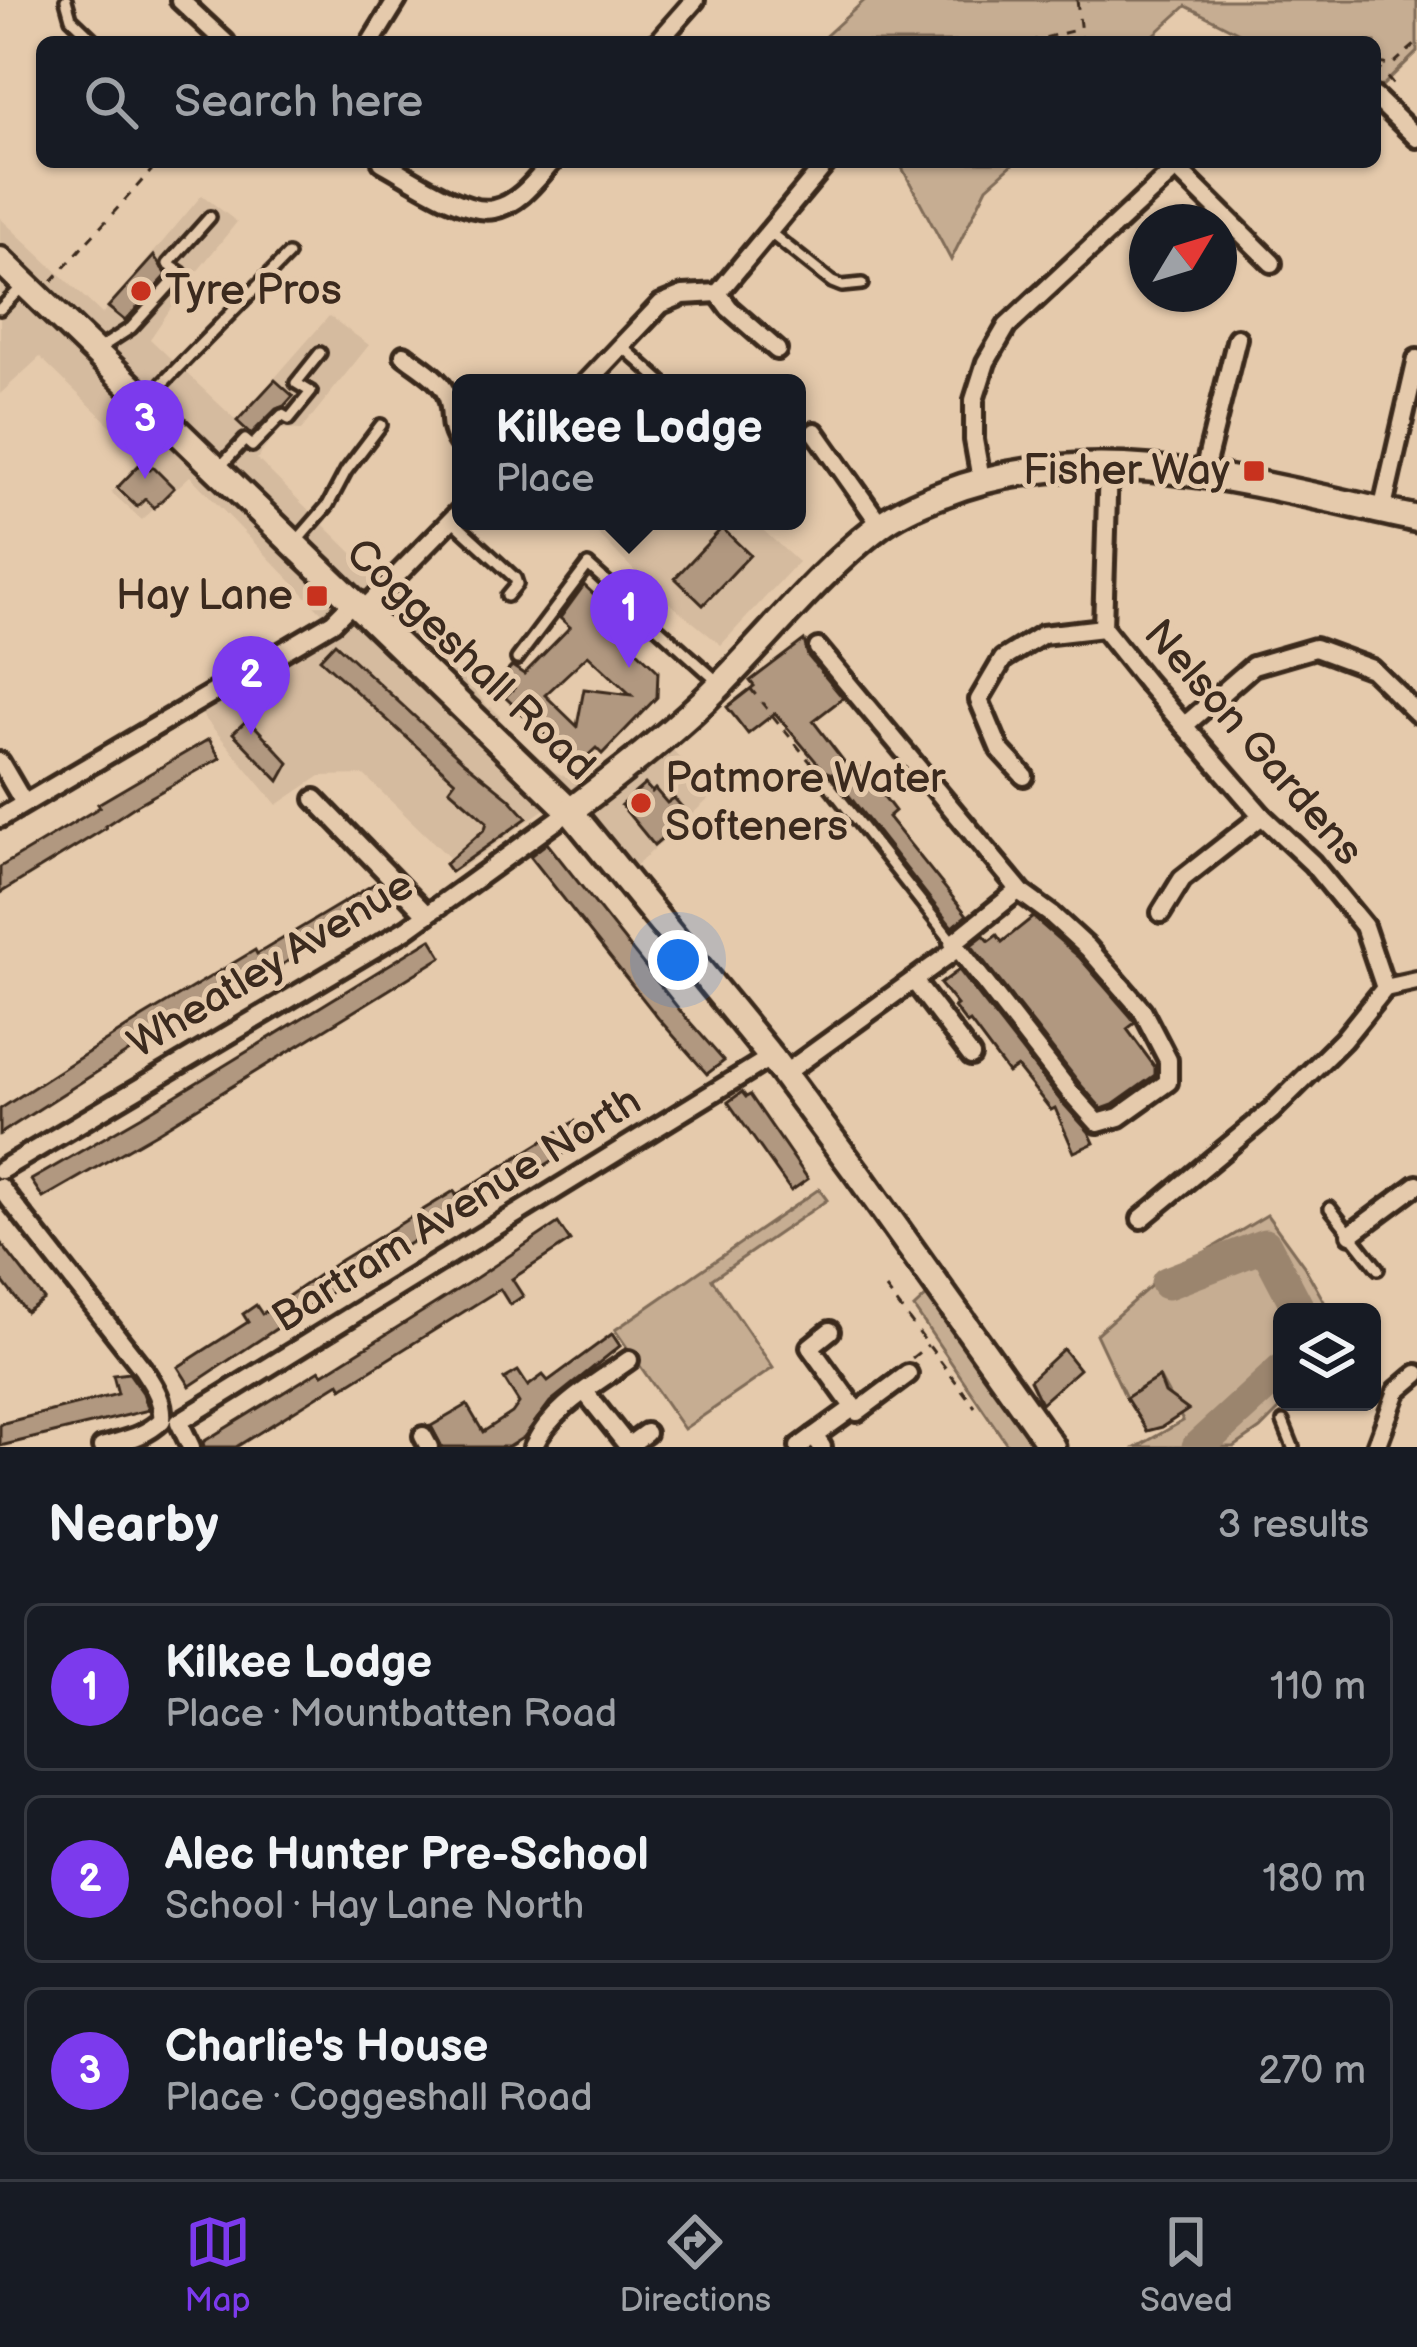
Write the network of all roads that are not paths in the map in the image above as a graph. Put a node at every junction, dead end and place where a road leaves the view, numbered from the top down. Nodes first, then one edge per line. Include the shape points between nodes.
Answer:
1 (66, 0) edge
2 (180, 0) edge
3 (397, 0) edge
4 (695, 0) edge
5 (90, 36) edge
6 (219, 36) edge
7 (375, 36) edge
8 (663, 36) edge
9 (1381, 103) edge
10 (1417, 138) edge
11 (393, 168) edge
12 (547, 168) edge
13 (822, 168) edge
14 (1176, 168) edge
15 (1182, 168) edge
16 (210, 218) dead end
17 (769, 232) junction
18 (288, 255) dead end
19 (0, 260) edge
20 (1272, 263) dead end
21 (862, 284) dead end
22 (32, 290) junction
23 (718, 293) junction
24 (0, 309) edge
25 (1237, 338) dead end
26 (622, 347) junction
27 (777, 350) dead end
28 (96, 351) junction
29 (320, 353) dead end
30 (404, 355) dead end
31 (1417, 359) edge
32 (595, 374) edge
33 (653, 374) edge
34 (146, 399) junction
35 (381, 425) dead end
36 (452, 430) edge
37 (815, 432) dead end
38 (1108, 465) junction
39 (218, 469) junction
40 (1203, 475) junction
41 (980, 479) junction
42 (1382, 511) junction
43 (452, 519) edge
44 (1417, 519) edge
45 (880, 524) junction
46 (470, 530) edge
47 (295, 543) junction
48 (507, 596) dead end
49 (358, 606) junction
50 (1103, 628) junction
51 (818, 648) dead end
52 (518, 659) dead end
53 (728, 677) junction
54 (1417, 713) edge
55 (1184, 725) junction
56 (0, 762) edge
57 (1024, 776) dead end
58 (825, 780) road end
59 (315, 799) dead end
60 (24, 803) junction
61 (570, 811) junction
62 (1262, 816) junction
63 (0, 818) edge
64 (1019, 890) junction
65 (1161, 914) dead end
66 (427, 915) junction
67 (956, 945) junction
68 (914, 981) junction
69 (1417, 981) edge
70 (1385, 988) junction
71 (970, 1056) dead end
72 (777, 1066) junction
73 (1, 1169) edge
74 (1417, 1185) edge
75 (0, 1187) edge
76 (1330, 1208) dead end
77 (1141, 1219) dead end
78 (1351, 1234) junction
79 (1378, 1269) dead end
80 (830, 1331) dead end
81 (629, 1360) dead end
82 (908, 1374) dead end
83 (1417, 1374) edge
84 (584, 1391) junction
85 (853, 1408) junction
86 (171, 1421) junction
87 (1283, 1422) dead end
88 (646, 1433) dead end
89 (812, 1443) edge
90 (102, 1447) edge
91 (191, 1447) edge
92 (532, 1447) edge
93 (1052, 1447) edge
94 (1293, 1447) edge
95 (1376, 1447) edge

1 - 5 lane via 70,18
2 - 6 street
3 - 7 street
4 - 8 street
9 - 10 street
11 - 12 street via 464,206 492,210 523,194
13 - 17 street
14 - 41 street via 1007,326 974,400
15 - 20 street
16 - 28 lane via 168,264 181,273 131,328
17 - 21 lane via 832,282
17 - 23 street
18 - 34 lane
19 - 22 main road, Coggeshall Road
22 - 24 lane
22 - 28 main road, Coggeshall Road
23 - 26 street via 661,304
23 - 27 street
25 - 40 street
26 - 32 street
26 - 33 lane
28 - 34 main road, Coggeshall Road
29 - 39 lane via 296,382 311,392 289,419 282,415 252,446 244,440
30 - 36 street via 440,383
31 - 42 street
34 - 39 main road, Coggeshall Road
35 - 47 lane
37 - 45 street
38 - 40 main road
38 - 41 main road
38 - 50 street, Nelson Gardens
39 - 47 main road, Coggeshall Road
40 - 42 main road
41 - 45 main road
42 - 44 main road
43 - 49 street
45 - 53 main road
46 - 48 lane via 515,578
47 - 49 main road, Coggeshall Road
49 - 60 street
49 - 61 main road, Coggeshall Road
50 - 55 street, Nelson Gardens
50 - 57 street via 1042,635 1003,659 980,700 1000,750
51 - 64 street
52 - 53 lane via 588,566
53 - 61 main road
54 - 55 street via 1372,669 1315,648 1253,666
55 - 62 street, Nelson Gardens
56 - 60 street
58 - 67 lane
59 - 66 street
60 - 63 street
61 - 66 street, Wheatley Avenue
61 - 72 main road, Coggeshall Road
62 - 65 street via 1182,879
62 - 70 street, Nelson Gardens via 1364,926
64 - 67 street, Bartram Avenue North
64 - 67 street via 1088,948 1142,1010 1168,1060 1168,1082 1098,1123
66 - 73 street, Wheatley Avenue
67 - 68 street, Bartram Avenue North
68 - 71 street
68 - 72 street, Bartram Avenue North
69 - 70 street
70 - 77 street via 1271,1111
72 - 86 street, Bartram Avenue North
72 - 93 main road, Coggeshall Road
74 - 78 street
75 - 86 street via 142,1368
76 - 78 lane
78 - 79 lane
80 - 85 street via 810,1347
81 - 84 street
82 - 85 street
83 - 95 street via 1396,1391
84 - 88 street via 628,1446
84 - 92 street
85 - 89 street
86 - 90 street, Bartram Avenue North
86 - 91 street
87 - 94 lane

